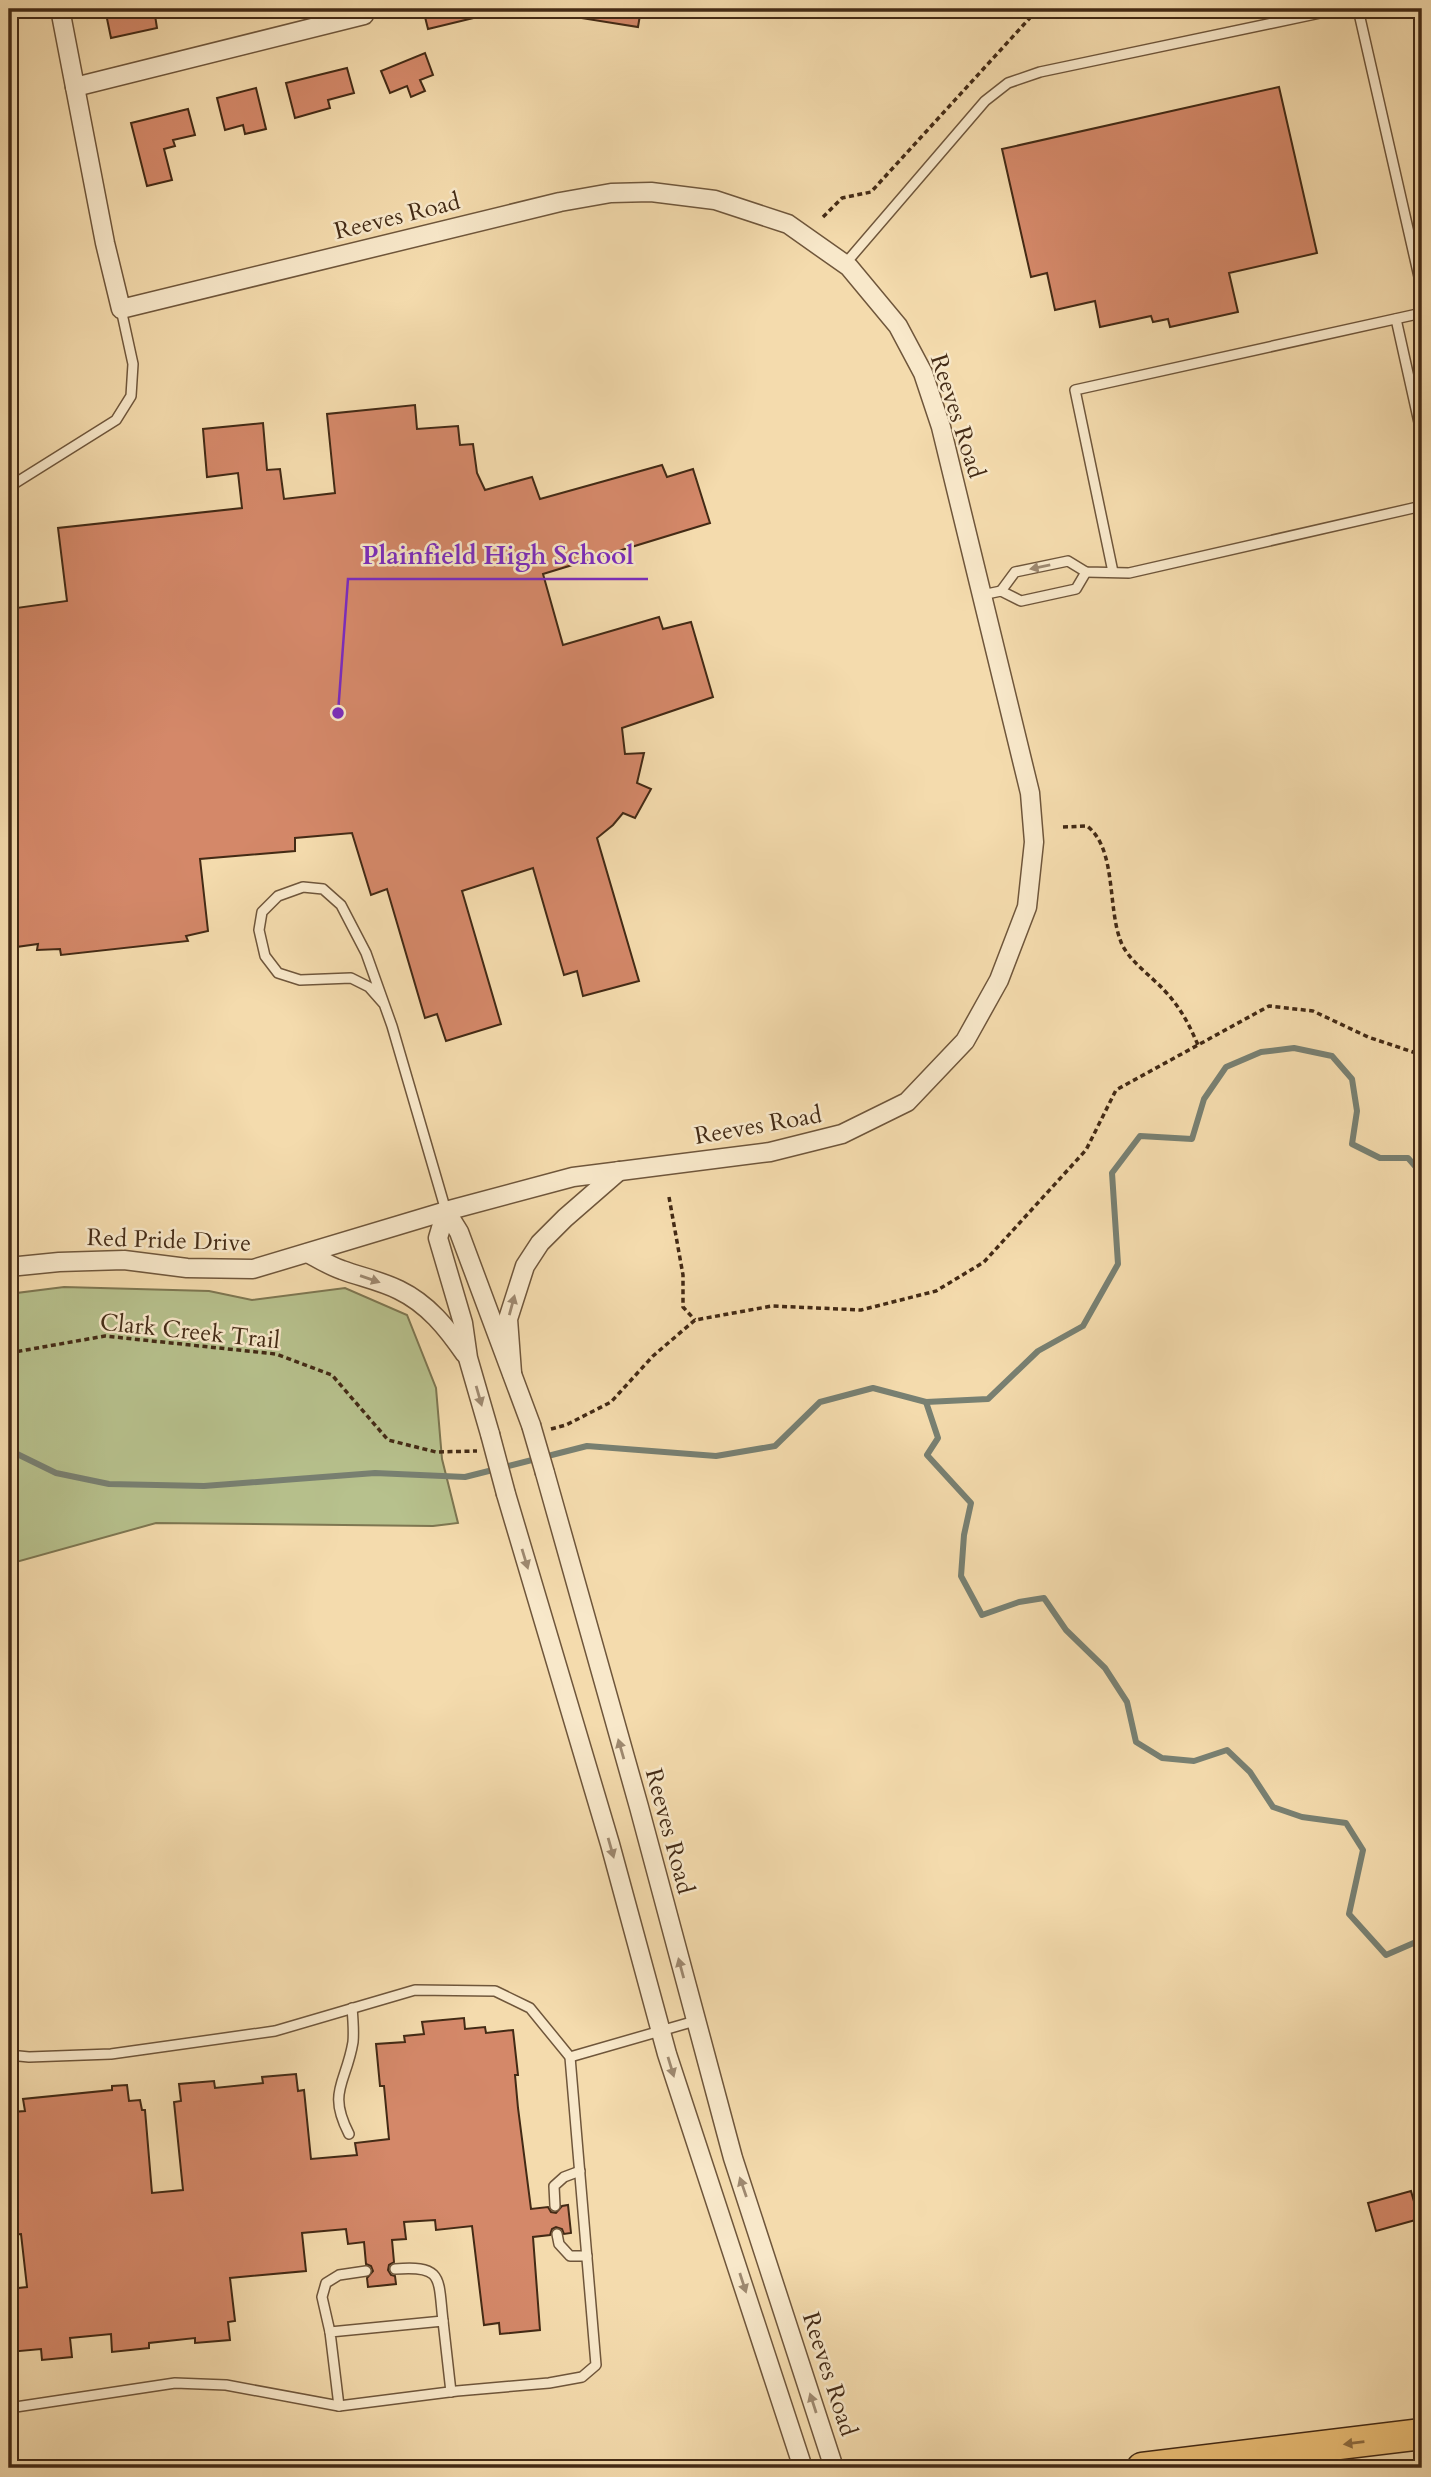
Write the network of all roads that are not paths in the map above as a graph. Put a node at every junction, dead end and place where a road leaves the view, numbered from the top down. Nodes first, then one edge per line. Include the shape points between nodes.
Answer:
1 (60, 9) edge
2 (1339, 9) edge
3 (1358, 9) edge
4 (364, 15) dead end
5 (75, 87) junction
6 (845, 264) junction
7 (1422, 290) edge
8 (121, 309) junction
9 (1422, 313) edge
10 (1396, 318) junction
11 (1422, 436) edge
12 (9, 487) edge
13 (1422, 506) edge
14 (1086, 572) junction
15 (1114, 572) junction
16 (1001, 591) junction
17 (982, 595) junction
18 (384, 1004) junction
19 (619, 1171) junction
20 (446, 1211) junction
21 (308, 1253) junction
22 (9, 1267) edge
23 (468, 1358) junction
24 (512, 1373) junction
25 (352, 2008) junction
26 (695, 2021) junction
27 (661, 2032) junction
28 (9, 2055) edge
29 (570, 2057) junction
30 (349, 2134) dead end
31 (580, 2171) junction
32 (555, 2206) dead end
33 (557, 2234) dead end
34 (587, 2256) junction
35 (395, 2269) dead end
36 (366, 2271) dead end
37 (443, 2320) junction
38 (330, 2332) junction
39 (451, 2392) junction
40 (339, 2406) junction
41 (9, 2408) edge
42 (1422, 2434) edge
43 (803, 2468) edge
44 (834, 2468) edge
45 (1142, 2468) edge

1 - 5 street
2 - 6 lane via 1041,72 1008,83 985,101
3 - 7 lane
4 - 5 street
5 - 8 street
6 - 8 street, Reeves Road via 788,224 715,200 651,191 611,193
6 - 17 street, Reeves Road via 898,326 923,373 941,427
8 - 12 lane via 133,363 131,396 116,420
9 - 10 lane
10 - 11 lane
10 - 15 lane via 1075,390
13 - 15 lane via 1129,573
14 - 15 lane
14 - 16 lane via 1076,589 1021,601
14 -> 16 lane via 1068,561 1015,572
16 - 17 lane
17 - 19 street, Reeves Road via 1030,793 1034,842 1027,907 999,980 965,1041 907,1102 842,1134 770,1152
18 - 18 lane via 366,953 341,905 323,889 303,887 278,896 262,912 259,930 265,956 278,973 300,980 351,978 369,987
18 - 20 lane
19 - 20 street, Reeves Road via 573,1177
24 -> 19 street via 508,1319 525,1266 540,1243
20 - 21 street, Red Pride Drive
20 - 23 street via 438,1238 463,1323
20 - 24 street, Reeves Road via 459,1232
21 - 22 street, Red Pride Drive via 253,1269 187,1268 124,1260
21 -> 23 street via 339,1270 400,1290 425,1306
23 -> 27 street, bridge via 487,1441 606,1831
26 -> 24 street, Reeves Road, bridge via 536,1428
25 - 28 lane via 275,2031 138,2050
25 - 29 lane via 415,1990 495,1990 530,2008
25 - 30 lane via 353,2040 337,2100
26 - 27 lane
44 -> 26 street, Reeves Road via 733,2158
27 - 29 lane
27 -> 43 street
29 - 31 lane
31 - 32 lane via 554,2186
31 - 34 lane
33 - 34 lane via 570,2256
34 - 39 lane via 596,2365 582,2377
35 - 37 lane via 420,2267 432,2272 439,2284
36 - 38 lane via 339,2275 326,2284 323,2297
37 - 38 lane
37 - 39 lane
38 - 40 lane
39 - 40 lane
40 - 41 lane via 226,2385 175,2383
42 -> 45 main road

